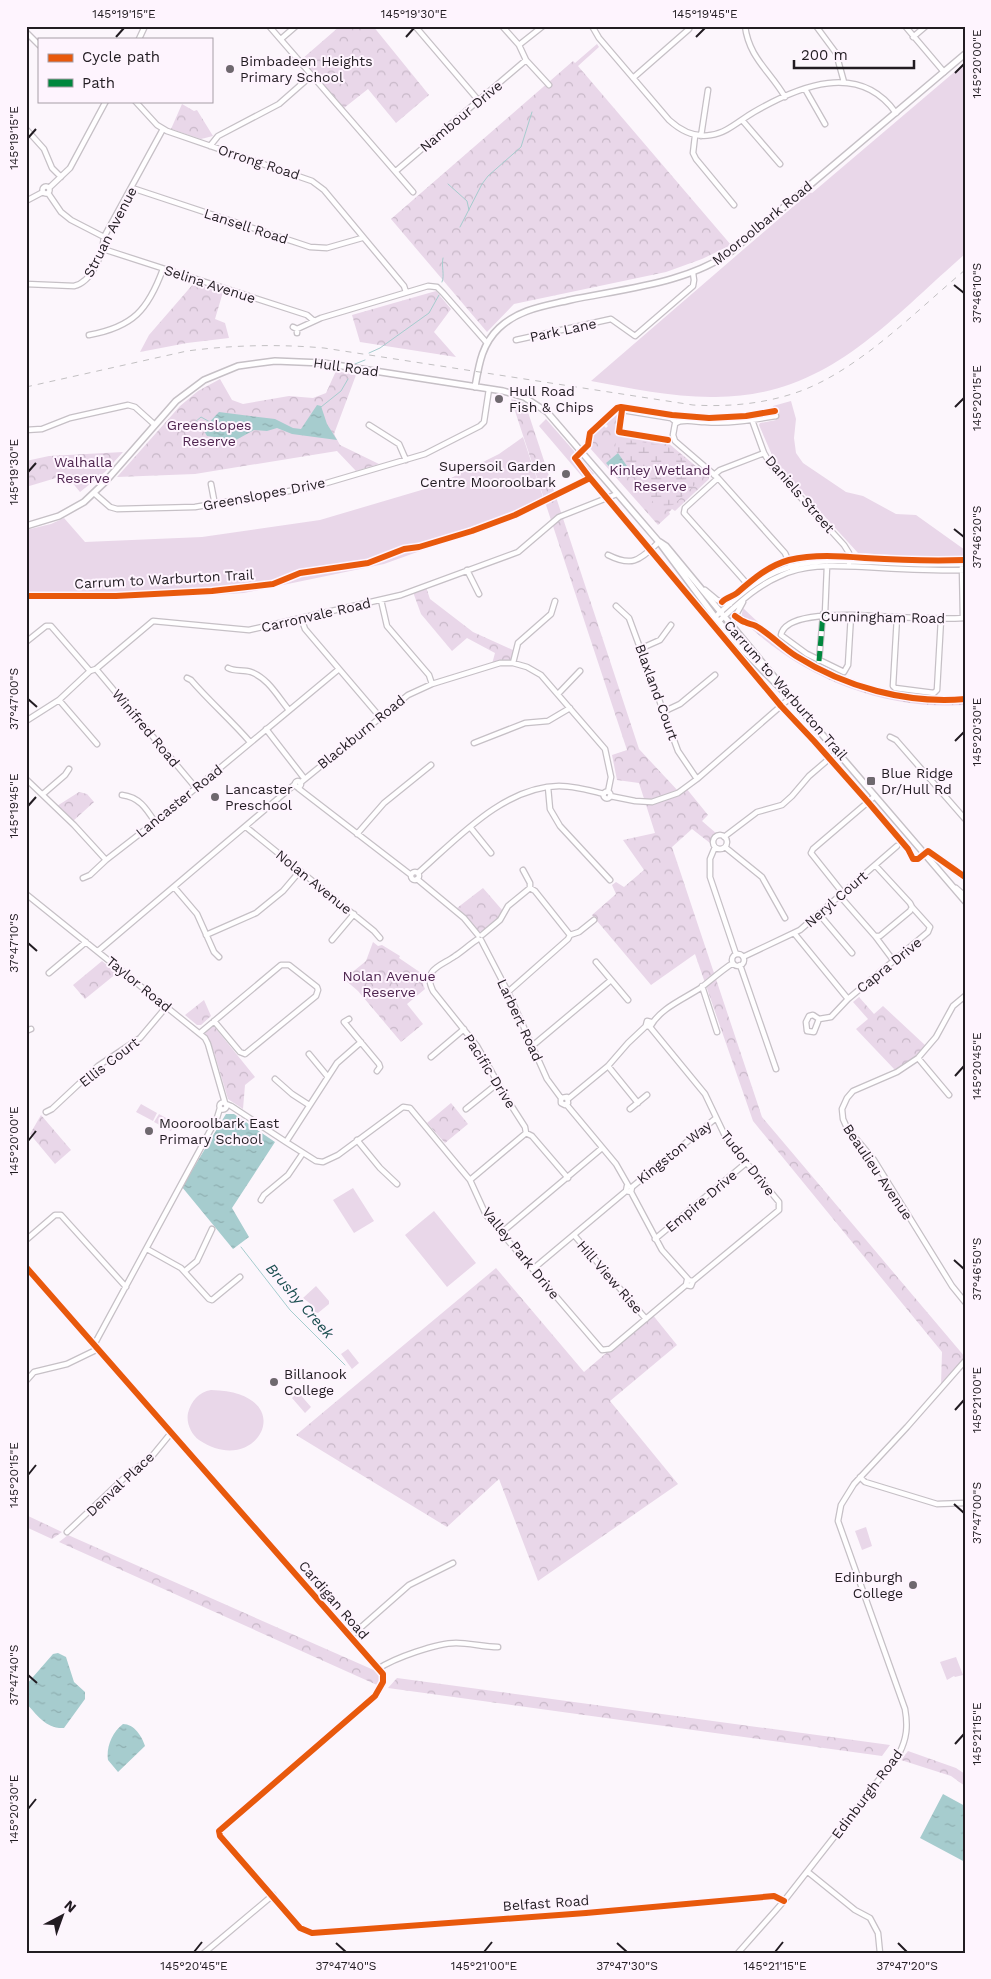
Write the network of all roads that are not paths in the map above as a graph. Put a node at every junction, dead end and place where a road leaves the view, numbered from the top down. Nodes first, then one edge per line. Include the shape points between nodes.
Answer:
1 (145, 26) edge
2 (269, 26) edge
3 (296, 26) edge
4 (415, 26) edge
5 (502, 26) edge
6 (543, 26) edge
7 (592, 26) edge
8 (745, 26) edge
9 (816, 26) edge
10 (904, 26) edge
11 (926, 26) edge
12 (689, 28) dead end
13 (26, 32) edge
14 (914, 37) junction
15 (139, 38) edge
16 (282, 39) junction
17 (38, 44) edge
18 (519, 45) junction
19 (965, 54) edge
20 (526, 60) junction
21 (944, 72) junction
22 (312, 75) junction
23 (633, 78) junction
24 (844, 82) junction
25 (549, 85) dead end
26 (805, 89) junction
27 (708, 90) dead end
28 (785, 97) junction
29 (479, 101) junction
30 (105, 102) edge
31 (136, 102) edge
32 (896, 113) junction
33 (742, 120) junction
34 (825, 124) dead end
35 (26, 129) edge
36 (163, 129) junction
37 (698, 136) junction
38 (210, 146) junction
39 (780, 164) dead end
40 (396, 172) junction
41 (61, 177) junction
42 (132, 188) junction
43 (47, 191) junction
44 (414, 192) dead end
45 (26, 201) edge
46 (734, 205) dead end
47 (104, 237) junction
48 (362, 238) junction
49 (103, 248) junction
50 (163, 268) junction
51 (693, 273) junction
52 (26, 284) edge
53 (406, 292) junction
54 (314, 321) junction
55 (296, 330) dead end
56 (89, 336) dead end
57 (516, 340) dead end
58 (487, 343) junction
59 (474, 387) junction
60 (489, 389) junction
61 (622, 410) dead end
62 (776, 416) dead end
63 (752, 420) junction
64 (676, 422) junction
65 (155, 425) junction
66 (369, 425) dead end
67 (26, 430) edge
68 (764, 453) junction
69 (406, 460) junction
70 (716, 477) junction
71 (211, 484) dead end
72 (94, 493) junction
73 (617, 494) junction
74 (214, 505) junction
75 (26, 526) edge
76 (659, 542) junction
77 (608, 555) dead end
78 (849, 564) junction
79 (827, 566) junction
80 (963, 567) edge
81 (792, 568) junction
82 (467, 570) junction
83 (689, 573) junction
84 (750, 587) junction
85 (479, 594) dead end
86 (745, 598) junction
87 (380, 600) junction
88 (555, 601) dead end
89 (730, 604) junction
90 (616, 606) dead end
91 (722, 614) junction
92 (824, 614) junction
93 (851, 615) junction
94 (896, 617) junction
95 (302, 618) junction
96 (964, 618) edge
97 (717, 619) junction
98 (941, 619) junction
99 (731, 624) junction
100 (671, 625) dead end
101 (26, 642) edge
102 (642, 648) junction
103 (819, 660) junction
104 (513, 663) junction
105 (228, 668) dead end
106 (96, 669) junction
107 (339, 669) junction
108 (90, 671) junction
109 (580, 671) dead end
110 (715, 675) dead end
111 (187, 678) dead end
112 (432, 684) junction
113 (558, 694) junction
114 (790, 698) junction
115 (59, 700) junction
116 (570, 708) junction
117 (289, 710) junction
118 (665, 711) junction
119 (380, 717) junction
120 (26, 721) edge
121 (266, 729) junction
122 (890, 737) dead end
123 (250, 742) junction
124 (474, 743) dead end
125 (97, 744) dead end
126 (837, 752) junction
127 (431, 764) dead end
128 (69, 769) dead end
129 (304, 778) junction
130 (26, 779) edge
131 (697, 779) junction
132 (298, 785) junction
133 (548, 787) junction
134 (196, 788) junction
135 (43, 794) junction
136 (122, 794) dead end
137 (608, 794) junction
138 (875, 796) junction
139 (965, 819) edge
140 (155, 822) junction
141 (246, 827) junction
142 (470, 827) junction
143 (357, 834) junction
144 (724, 837) junction
145 (897, 846) dead end
146 (715, 847) junction
147 (724, 847) junction
148 (491, 853) dead end
149 (106, 860) junction
150 (875, 865) junction
151 (300, 870) junction
152 (523, 870) dead end
153 (418, 873) junction
154 (411, 875) junction
155 (83, 878) dead end
156 (417, 879) junction
157 (610, 880) dead end
158 (174, 887) junction
159 (530, 888) junction
160 (954, 888) junction
161 (26, 894) edge
162 (840, 894) junction
163 (965, 896) edge
164 (965, 901) edge
165 (912, 907) junction
166 (354, 914) junction
167 (819, 914) junction
168 (785, 918) dead end
169 (594, 920) dead end
170 (794, 933) junction
171 (206, 935) junction
172 (570, 935) junction
173 (875, 936) junction
174 (480, 937) junction
175 (380, 938) dead end
176 (332, 940) dead end
177 (86, 942) junction
178 (98, 951) junction
179 (736, 954) junction
180 (852, 954) dead end
181 (219, 957) dead end
182 (743, 957) junction
183 (893, 960) junction
184 (596, 962) dead end
185 (733, 963) junction
186 (740, 965) junction
187 (49, 973) dead end
188 (611, 980) junction
189 (702, 986) junction
190 (508, 992) junction
191 (965, 996) edge
192 (848, 999) junction
193 (628, 1000) dead end
194 (167, 1006) junction
195 (349, 1019) dead end
196 (820, 1019) dead end
197 (214, 1021) junction
198 (649, 1025) junction
199 (464, 1029) junction
200 (717, 1032) dead end
201 (200, 1033) junction
202 (361, 1042) junction
203 (531, 1047) junction
204 (309, 1054) dead end
205 (431, 1057) dead end
206 (918, 1058) junction
207 (608, 1066) junction
208 (776, 1069) dead end
209 (377, 1071) dead end
210 (328, 1077) junction
211 (275, 1079) dead end
212 (497, 1084) junction
213 (647, 1095) dead end
214 (949, 1095) dead end
215 (561, 1098) junction
216 (568, 1099) junction
217 (638, 1103) junction
218 (566, 1104) junction
219 (309, 1105) junction
220 (223, 1106) junction
221 (466, 1109) dead end
222 (630, 1109) dead end
223 (46, 1112) dead end
224 (716, 1118) junction
225 (526, 1133) junction
226 (357, 1140) junction
227 (286, 1142) junction
228 (602, 1148) junction
229 (303, 1153) junction
230 (746, 1163) junction
231 (568, 1178) junction
232 (470, 1180) junction
233 (397, 1184) dead end
234 (630, 1189) junction
235 (261, 1200) dead end
236 (212, 1229) dead end
237 (501, 1232) junction
238 (574, 1235) junction
239 (656, 1239) junction
240 (26, 1240) edge
241 (147, 1250) junction
242 (26, 1267) edge
243 (533, 1270) junction
244 (185, 1271) junction
245 (240, 1277) dead end
246 (691, 1280) junction
247 (126, 1287) junction
248 (965, 1302) edge
249 (646, 1319) junction
250 (94, 1345) junction
251 (98, 1350) junction
252 (965, 1361) edge
253 (26, 1381) edge
254 (171, 1433) junction
255 (860, 1477) junction
256 (964, 1504) edge
257 (965, 1510) edge
258 (67, 1532) dead end
259 (453, 1563) dead end
260 (350, 1637) junction
261 (498, 1647) dead end
262 (378, 1669) junction
263 (808, 1872) junction
264 (273, 1895) junction
265 (784, 1902) junction
266 (204, 1953) edge
267 (738, 1953) edge
268 (880, 1953) edge

1 - 15 street
2 - 16 street
3 - 16 street
4 - 29 street
5 - 18 street
6 - 18 street
7 - 23 street
8 - 28 street via 751,51
9 - 24 street via 836,53
10 - 14 street
11 - 14 street
12 - 23 street
13 - 17 street
14 - 21 street
16 - 22 street
18 - 20 street
19 - 21 main road, Mooroolbark Road
20 - 25 street
20 - 29 street, Nambour Drive
21 - 32 main road, Mooroolbark Road
22 - 38 street via 279,104 218,136
22 - 40 street
23 - 37 street via 677,128
24 - 26 street
24 - 32 street via 868,89
26 - 28 street
26 - 34 street
27 - 37 street
28 - 33 street
29 - 40 street, Nambour Drive
30 - 41 street via 70,168
31 - 36 street, Orrong Road
32 - 51 main road, Mooroolbark Road via 728,254
33 - 37 street via 722,133
33 - 39 street
35 - 41 street via 44,149 52,168
36 - 38 street, Orrong Road
36 - 42 street, Struan Avenue
37 - 46 street via 693,153 696,159
38 - 48 street, Orrong Road via 312,180 324,190
40 - 44 street
41 - 43 street
42 - 47 street, Struan Avenue
42 - 48 street, Lansell Road via 310,247 327,248
43 - 45 street
43 - 47 street via 66,216
47 - 49 street, Struan Avenue
48 - 53 street, Orrong Road
49 - 50 street, Selina Avenue
49 - 52 street, Struan Avenue via 89,277 82,284
50 - 54 street, Selina Avenue
50 - 56 street via 152,298 137,315 113,329
51 - 57 street, Park Lane via 693,286 635,336 612,319
51 - 58 main road, Mooroolbark Road via 528,310 503,324
53 - 54 street
53 - 58 street via 437,287
54 - 55 street
58 - 59 main road, Mooroolbark Road
59 - 60 main road, Hull Road
59 - 65 main road, Hull Road via 323,363 292,360 258,362 238,366 204,380 176,401
60 - 69 street, Greenslopes Drive via 482,424 425,454
60 - 73 main road, Hull Road via 513,394 538,405
61 - 64 street via 671,418
62 - 63 street
63 - 64 street
63 - 68 street, Daniels Street
64 - 70 street via 675,442
65 - 67 street via 135,407 128,406 70,418 42,429
65 - 72 main road, Hull Road
66 - 69 street via 399,444
68 - 70 street via 720,470
68 - 78 street, Daniels Street via 771,465 844,545 849,554
69 - 74 street, Greenslopes Drive via 312,487
70 - 81 street via 785,553
70 - 84 street via 685,508 684,513
71 - 74 street
72 - 74 street, Greenslopes Drive via 117,509
72 - 75 main road, Hull Road via 59,516
73 - 76 main road, Hull Road
73 - 82 street, Carronvale Road via 559,517 518,552
76 - 77 street via 635,561 626,562
76 - 83 main road, Hull Road
76 - 97 main road, Hull Road
78 - 79 street
78 - 80 street
78 - 81 street via 819,561
79 - 81 street
79 - 92 street
80 - 96 street
81 - 84 street via 767,576
81 - 86 street
82 - 85 street
82 - 87 street, Carronvale Road
83 - 89 street via 712,597
83 - 91 main road, Hull Road
84 - 89 street
86 - 91 street
86 - 99 street
87 - 95 street, Carronvale Road
87 - 112 street via 386,626 429,675
88 - 104 street via 551,614 518,643
89 - 91 street
90 - 102 street, Blaxland Court via 629,618
91 - 97 street
91 - 99 main road, Hull Road
92 - 93 street, Cunningham Road
92 - 103 street
92 - 103 street, Cunningham Road via 793,623 781,632 781,636
93 - 94 street, Cunningham Road
93 - 103 street via 846,670 840,671
94 - 98 street, Cunningham Road
94 - 98 street via 893,686 934,693 937,690
95 - 106 street, Carronvale Road via 249,630 153,621
95 - 107 street via 305,630
96 - 98 street, Cunningham Road
97 - 114 main road, Hull Road
99 - 114 main road, Hull Road
100 - 102 street via 660,640
101 - 108 street via 46,626 51,626
102 - 118 street, Blaxland Court
104 - 112 street, Blackburn Road via 500,663
104 - 113 street, Blackburn Road via 527,666 542,675
105 - 117 street via 261,676
106 - 108 street, Carronvale Road
106 - 134 street, Winifred Road
107 - 117 street, Lancaster Road
107 - 119 street
108 - 115 street, Carronvale Road
109 - 113 street
110 - 118 street via 680,704
111 - 123 street via 226,714
112 - 119 street, Blackburn Road via 408,694
113 - 116 street, Blackburn Road
114 - 126 main road, Hull Road
114 - 131 street
115 - 120 street, Carronvale Road
115 - 125 street
116 - 124 street via 548,721 526,723
116 - 137 street, Blackburn Road via 605,749 611,777
117 - 121 street, Lancaster Road
118 - 131 street, Blaxland Court via 678,751
119 - 129 street, Blackburn Road
121 - 123 street, Lancaster Road
121 - 129 street
122 - 139 street
123 - 134 street, Lancaster Road
126 - 138 main road, Hull Road
126 - 144 street via 782,805 757,812
127 - 143 street via 384,803
128 - 135 street
129 - 132 street, Blackburn Road
130 - 135 street
131 - 137 street via 678,793 657,801 635,802
132 - 141 street, Blackburn Road
132 - 143 street
133 - 137 street via 566,786
133 - 142 street via 527,790 508,799
133 - 157 street via 550,809 560,826
134 - 140 street, Lancaster Road
135 - 149 street
136 - 140 street via 138,800
138 - 160 main road, Hull Road
138 - 162 street via 811,854
140 - 149 street, Lancaster Road
141 - 151 street, Nolan Avenue
141 - 158 street, Blackburn Road
142 - 148 street
142 - 153 street
143 - 154 street
144 - 146 street via 715,838
144 - 147 street
145 - 150 street, Neryl Court
146 - 147 street
146 - 179 street via 710,859 710,877
147 - 168 street via 762,877
149 - 155 street, Lancaster Road
150 - 162 street, Neryl Court
150 - 165 street
151 - 166 street, Nolan Avenue
151 - 171 street via 283,891 256,913
152 - 159 street
153 - 154 street
153 - 156 street
154 - 156 street
156 - 174 street, Larbert Road via 464,918
158 - 171 street via 197,914
158 - 178 street, Blackburn Road
159 - 172 street via 535,890
159 - 174 street via 508,906 500,920
160 - 163 street
160 - 164 main road, Hull Road
161 - 177 street, Taylor Road
162 - 167 street, Neryl Court
162 - 173 street
165 - 173 street via 880,936
165 - 183 street, Capra Drive via 930,930
166 - 175 street, Nolan Avenue
166 - 176 street
167 - 170 street, Neryl Court
167 - 180 street
169 - 172 street
170 - 182 street, Neryl Court
170 - 192 street
171 - 181 street
172 - 190 street
173 - 183 street
174 - 190 street, Larbert Road
174 - 199 street, Pacific Drive via 441,963 430,977 433,991
177 - 178 street, Taylor Road
177 - 187 street
178 - 194 street, Taylor Road
179 - 182 street
179 - 185 street via 732,958
182 - 186 street
183 - 192 street, Capra Drive
184 - 188 street
185 - 186 street
185 - 189 street
186 - 208 street
188 - 193 street
188 - 203 street
189 - 198 street via 670,1006
189 - 200 street
190 - 203 street, Larbert Road
191 - 206 street, Beaulieu Avenue via 953,1006 936,1037
192 - 196 street, Capra Drive via 831,1017
194 - 201 street, Taylor Road
194 - 223 street, Ellis Court via 140,1038 98,1066
195 - 202 street via 344,1022
197 - 197 street via 284,964 318,990 316,996 245,1054
197 - 201 street
198 - 207 street
198 - 224 street, Tudor Drive via 705,1094
199 - 205 street
199 - 212 street, Pacific Drive
201 - 220 street, Taylor Road via 208,1044
202 - 209 street via 379,1064
202 - 210 street via 340,1059
203 - 215 street, Larbert Road
204 - 210 street
206 - 214 street
206 - 248 street, Beaulieu Avenue via 897,1072 853,1091 844,1104 843,1119 874,1160
207 - 216 street
207 - 217 street
210 - 219 street
211 - 219 street
212 - 221 street
212 - 225 street, Pacific Drive
213 - 217 street
215 - 216 street via 565,1096
215 - 218 street, Larbert Road via 561,1103
216 - 218 street
217 - 222 street
218 - 228 street
219 - 227 street
220 - 227 street via 243,1114
220 - 241 street
224 - 230 street, Tudor Drive via 726,1138
224 - 234 street, Kingston Way
225 - 231 street, Pacific Drive
225 - 232 street
226 - 229 street via 326,1162 316,1161
226 - 232 street, Valley Park Drive via 406,1106
226 - 233 street
227 - 229 street
228 - 231 street
228 - 234 street via 616,1164
229 - 235 street via 288,1175
230 - 239 street, Empire Drive
230 - 246 street, Tudor Drive via 779,1202 779,1210
231 - 237 street
232 - 237 street, Valley Park Drive via 486,1215
234 - 238 street, Kingston Way
234 - 239 street
236 - 244 street via 197,1261
237 - 243 street, Valley Park Drive
238 - 243 street, Kingston Way
238 - 249 street, Hill View Rise
239 - 246 street via 662,1250
240 - 247 street via 55,1216 62,1215
241 - 244 street
241 - 247 street
242 - 250 street, Cardigan Road
243 - 249 street, Valley Park Drive via 599,1348 606,1351
244 - 245 street via 212,1300
246 - 249 street via 686,1281 686,1285
247 - 250 street
250 - 251 street, Cardigan Road
251 - 253 street via 67,1364 34,1372
251 - 254 street, Cardigan Road
252 - 255 street, Edinburgh Road
254 - 258 street, Denval Place via 153,1456
254 - 260 street, Cardigan Road
255 - 256 street via 865,1482 937,1504
255 - 263 street, Edinburgh Road via 841,1505 838,1521 905,1709 907,1733 899,1754
256 - 257 street
259 - 260 street via 408,1585
260 - 262 street, Cardigan Road
261 - 262 street via 461,1643 437,1646
262 - 264 street via 383,1674 383,1682 375,1696 219,1832
263 - 265 street, Edinburgh Road
263 - 268 street via 855,1910 870,1918 878,1933
264 - 265 street, Belfast Road via 300,1928 312,1934 774,1896
264 - 266 street
265 - 267 street, Edinburgh Road

